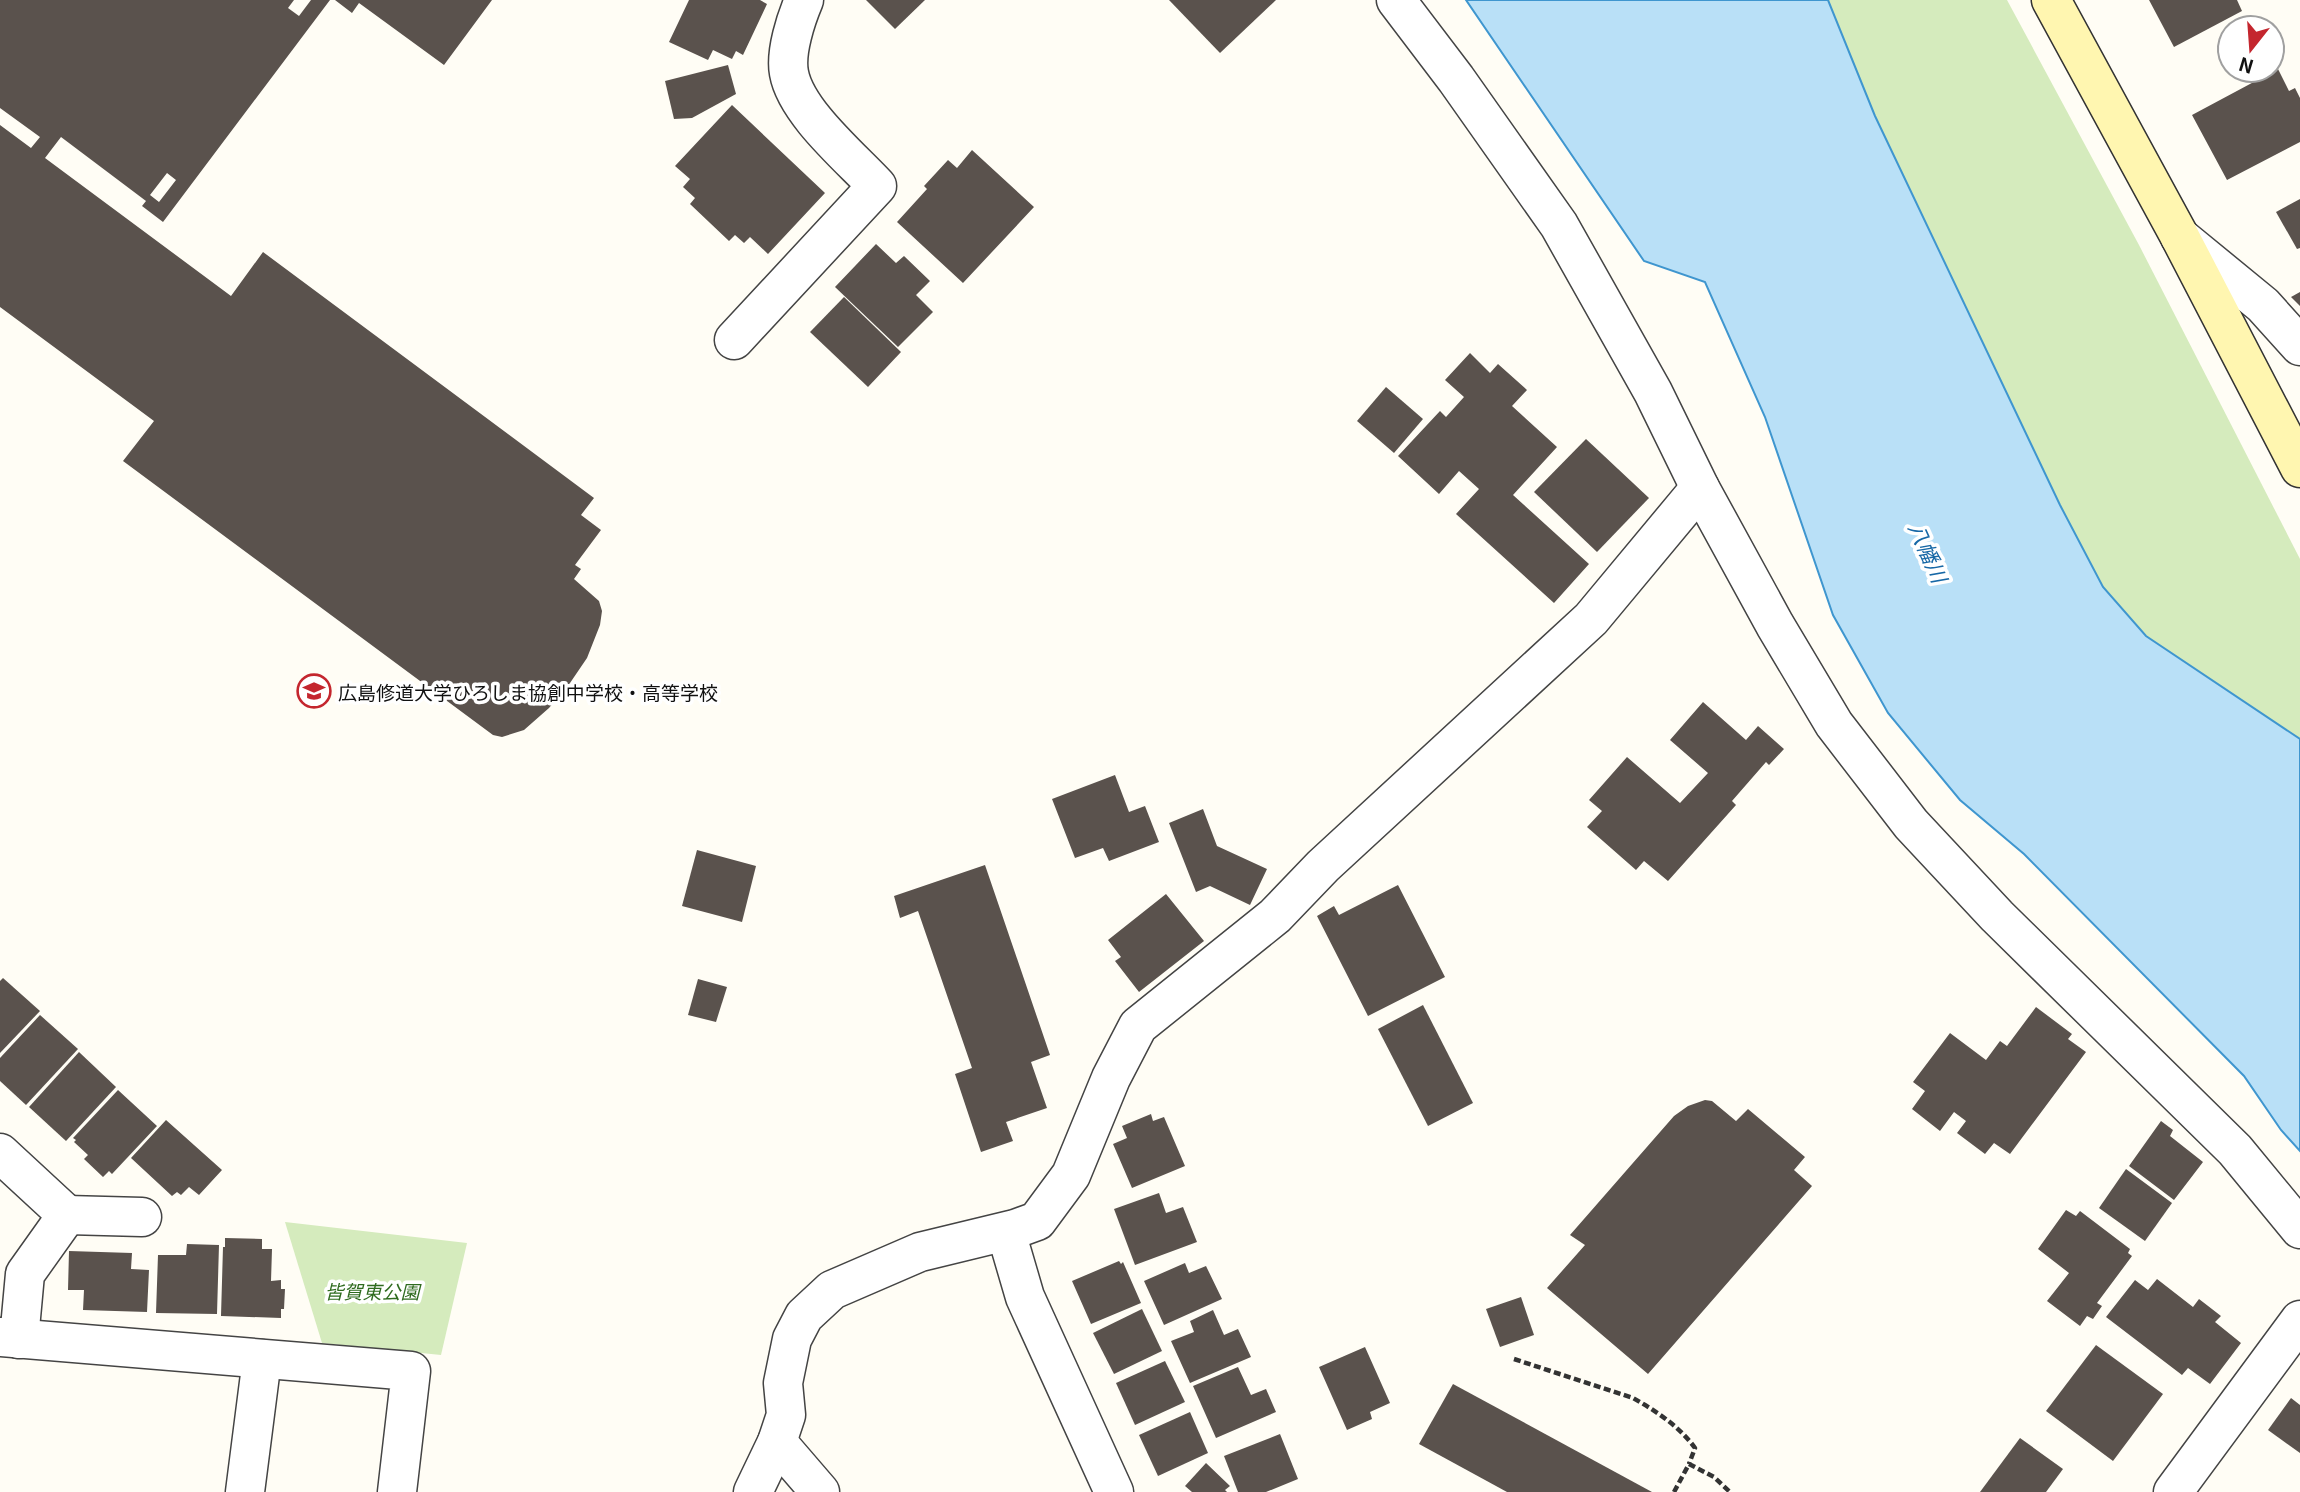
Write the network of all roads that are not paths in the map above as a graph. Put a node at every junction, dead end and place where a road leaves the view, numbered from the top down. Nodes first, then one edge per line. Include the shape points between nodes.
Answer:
1 (803, 0) edge
2 (1396, 0) edge
3 (2051, 0) edge
4 (2180, 237) junction
5 (734, 340) dead end
6 (2300, 346) edge
7 (2300, 468) edge
8 (1700, 488) junction
9 (0, 1153) edge
10 (67, 1215) junction
11 (142, 1217) dead end
12 (2300, 1229) edge
13 (1006, 1232) junction
14 (2300, 1320) edge
15 (10, 1338) edge
16 (262, 1359) junction
17 (777, 1442) junction
18 (245, 1492) edge
19 (397, 1492) edge
20 (753, 1492) edge
21 (820, 1492) edge
22 (1114, 1492) edge
23 (2173, 1492) edge

1 - 5 street via 791,40 789,72 804,108 877,186
2 - 8 street via 1559,225 1653,392
3 - 4 street
4 - 6 street via 2263,305
4 - 7 street
8 - 12 street via 1834,724 1911,824 1997,916 2235,1150
8 - 13 street via 1591,619 1323,866 1275,916 1138,1026 1071,1175 1037,1221
9 - 10 street
10 - 11 street
10 - 15 street via 25,1274
13 - 17 street via 920,1252 832,1290 804,1316 792,1339 783,1383 786,1415
13 - 22 street via 1025,1297
14 - 23 street
15 - 16 street
16 - 18 street
16 - 19 street via 411,1371
17 - 20 street
17 - 21 street

